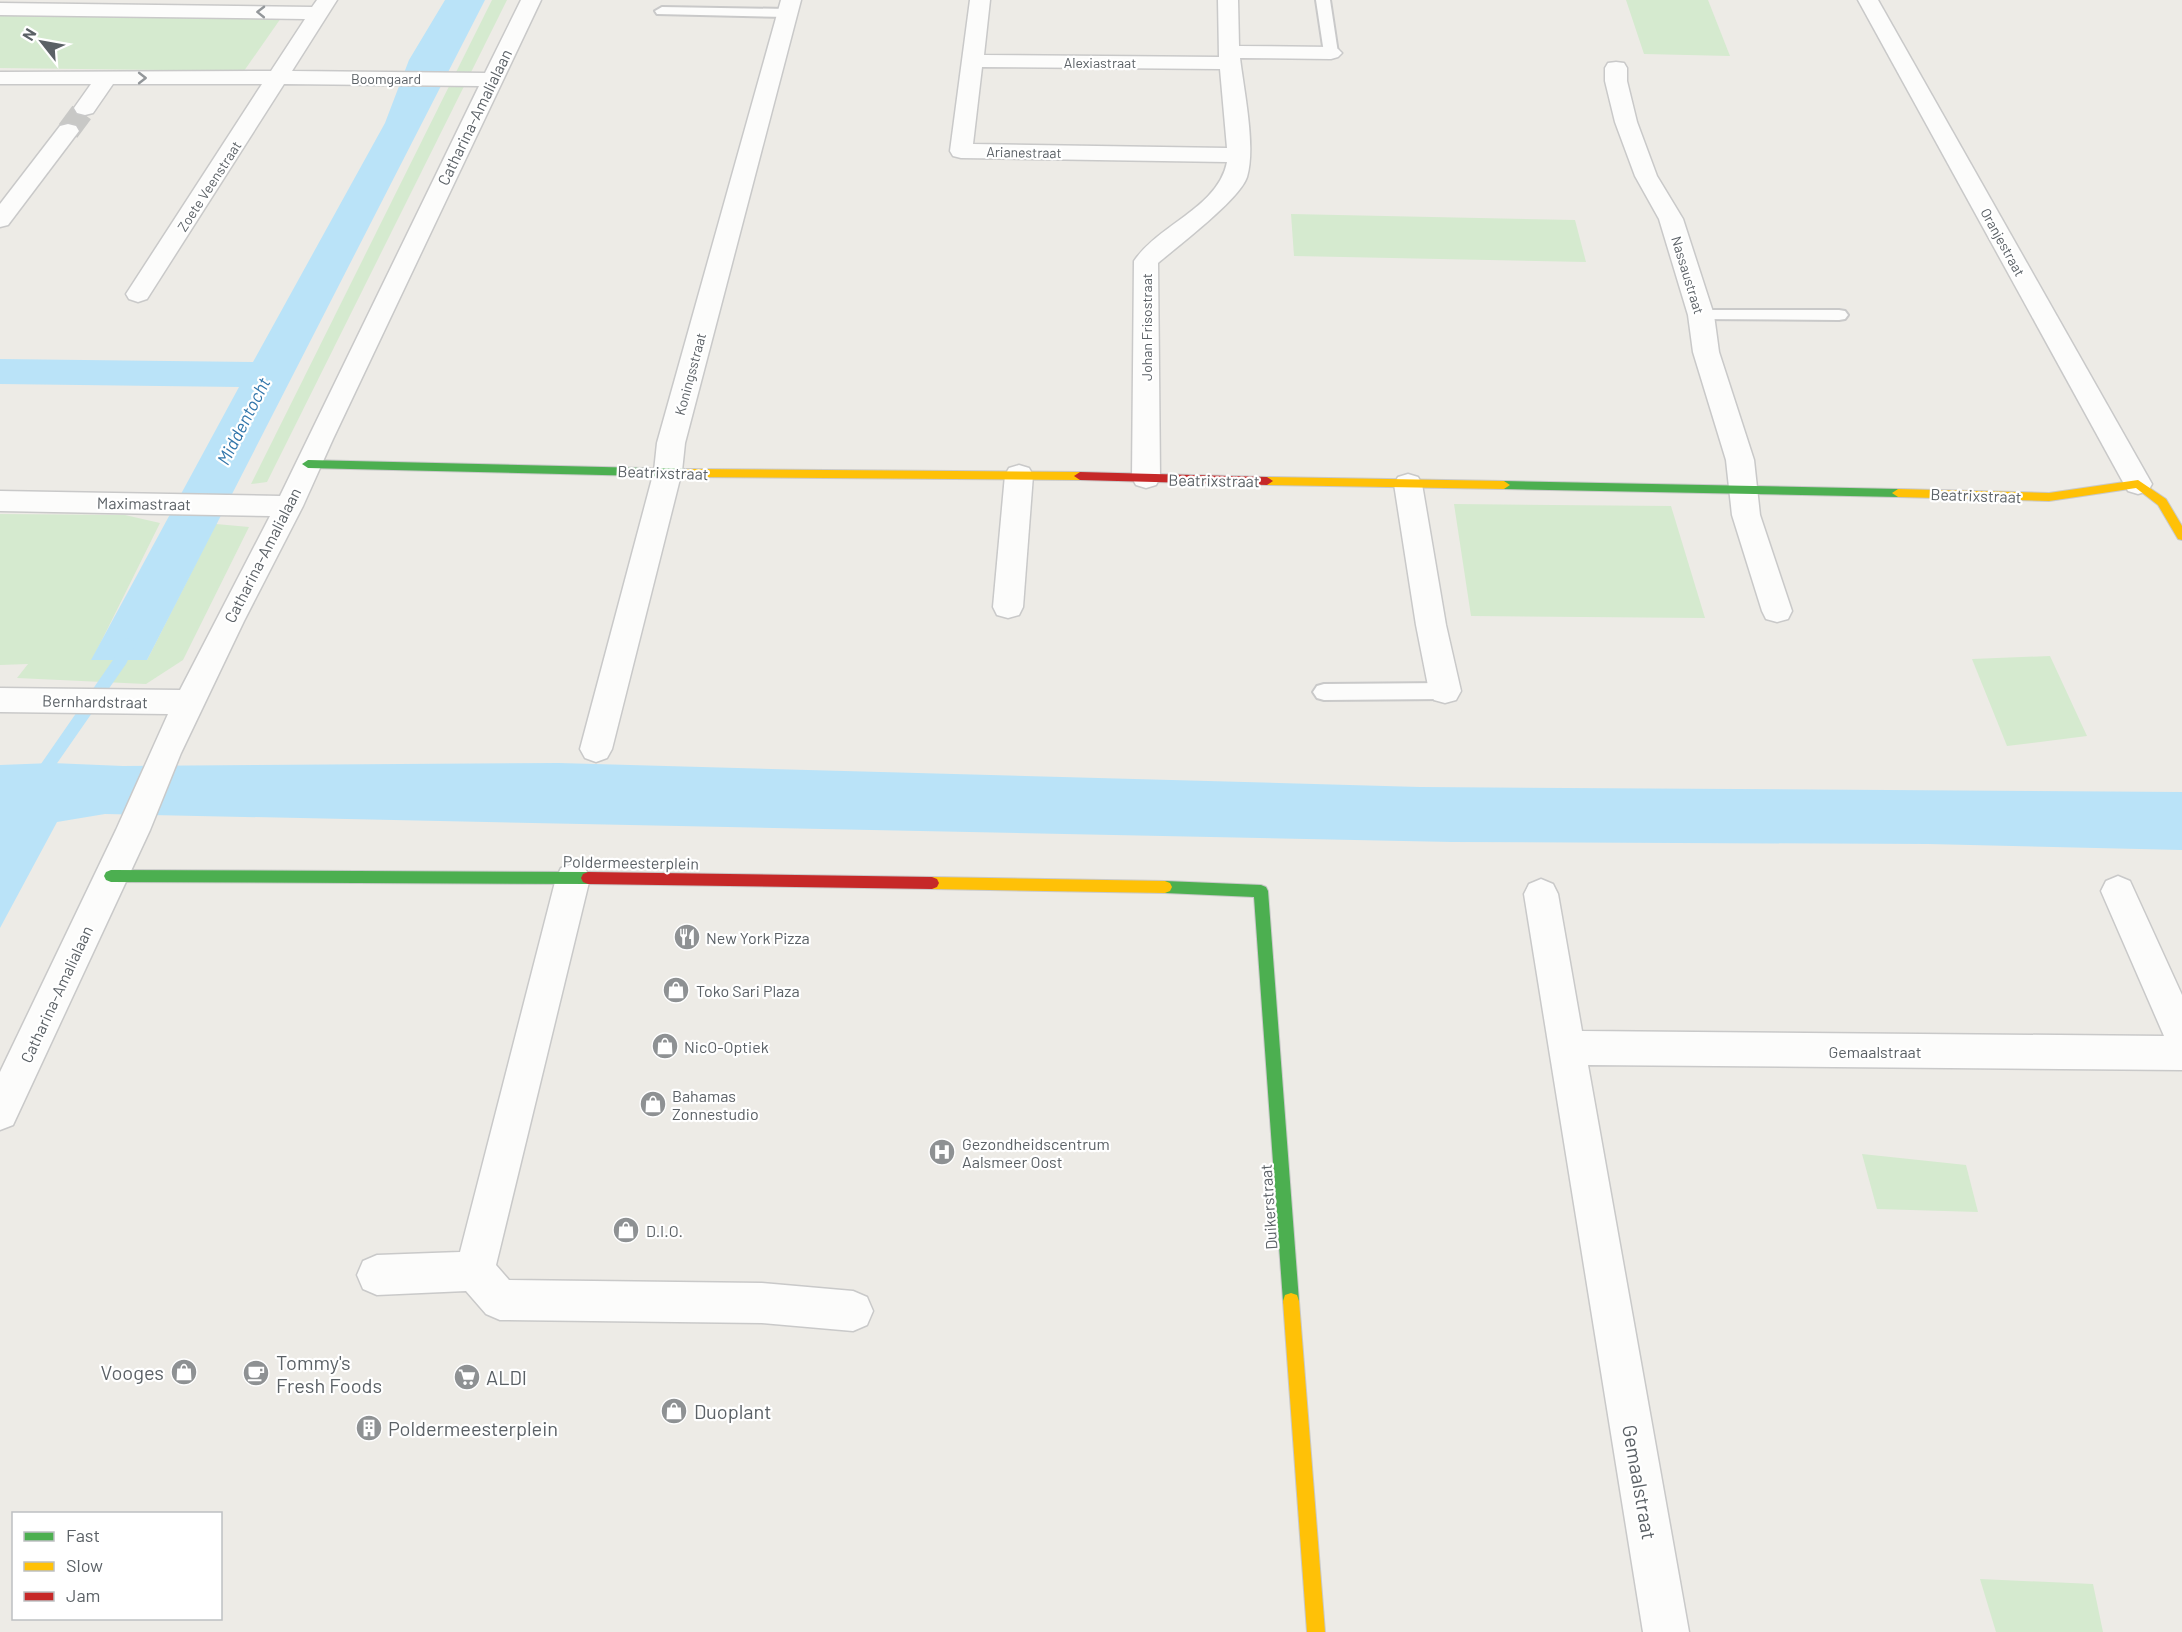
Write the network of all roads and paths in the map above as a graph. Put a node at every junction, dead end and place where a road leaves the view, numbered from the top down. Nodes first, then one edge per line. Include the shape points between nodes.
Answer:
1 (531, 0) edge
2 (980, 0) edge
3 (1228, 0) edge
4 (1323, 0) edge
5 (1868, 0) edge
6 (163, 5) edge
7 (7, 6) edge
8 (323, 6) edge
9 (789, 7) edge
10 (662, 10) dead end
11 (1331, 53) joint
12 (1229, 57) junction
13 (971, 61) junction
14 (1616, 68) dead end
15 (0, 78) edge
16 (107, 78) junction
17 (279, 78) junction
18 (492, 80) junction
19 (85, 108) tunnel mouth
20 (68, 131) tunnel mouth
21 (1239, 155) junction
22 (0, 220) edge
23 (138, 294) dead end
24 (1701, 315) junction
25 (1839, 315) dead end
26 (308, 464) junction
27 (668, 471) junction
28 (1019, 475) junction
29 (1146, 478) junction
30 (1408, 484) junction
31 (2138, 484) junction
32 (1744, 488) junction
33 (0, 501) edge
34 (289, 506) junction
35 (2182, 536) edge
36 (1008, 607) dead end
37 (1777, 611) dead end
38 (1445, 691) joint
39 (1324, 692) dead end
40 (0, 700) edge
41 (191, 702) junction
42 (596, 749) dead end
43 (111, 876) junction
44 (573, 878) junction
45 (1150, 886) joint
46 (2118, 891) dead end
47 (1541, 894) dead end
48 (2182, 1035) edge
49 (1568, 1048) junction
50 (2182, 1053) edge
51 (0, 1112) edge
52 (475, 1271) junction
53 (377, 1275) dead end
54 (854, 1311) dead end
55 (1316, 1632) edge
56 (1665, 1632) edge

1 - 18 street, Catharina-Amalialaan
2 - 13 street, Arianestraat
3 - 12 street, Johan Frisostraat
4 - 11 lane
5 - 31 street, Oranjestraat
6 - 7 street
8 -> 6 street
8 - 17 street
9 - 10 lane
9 - 27 street, Koningsstraat via 674,432
11 - 12 street
12 - 13 street, Alexiastraat
12 - 21 street, Johan Frisostraat
13 - 21 street, Arianestraat via 961,151
14 - 24 street, Nassaustraat via 1630,132 1646,176 1671,219
15 - 16 street, Boomgaard
16 -> 17 street, Boomgaard
16 - 19 street
17 - 18 street, Boomgaard
17 - 23 street, Zoete Veenstraat
18 - 26 street, Catharina-Amalialaan
20 - 22 street
21 - 29 street, Johan Frisostraat via 1235,179 1218,199 1146,261
24 - 25 lane
24 - 32 street, Nassaustraat via 1706,352 1740,460
26 - 27 street, Beatrixstraat
26 - 34 street, Catharina-Amalialaan
27 - 28 street, Beatrixstraat
27 - 42 street, Koningsstraat
28 - 29 street, Beatrixstraat
28 - 36 street
29 - 30 street, Beatrixstraat
30 - 32 street, Beatrixstraat
30 - 38 street
31 - 32 street, Beatrixstraat via 2049,497
31 - 35 street via 2162,502
32 - 37 street via 1746,515
33 - 34 street, Maximastraat
34 - 41 street, Catharina-Amalialaan
38 - 39 lane
40 - 41 street, Bernhardstraat
41 - 43 street, Catharina-Amalialaan
43 - 44 street, Poldermeesterplein
43 - 51 street, Catharina-Amalialaan
44 - 45 street, Poldermeesterplein
44 - 52 street
45 - 55 street, Duikerstraat via 1261,891
46 - 48 street
47 - 49 street, Gemaalstraat
49 - 50 street, Gemaalstraat
49 - 56 street, Gemaalstraat
52 - 53 street
52 - 54 street via 500,1300 762,1303

